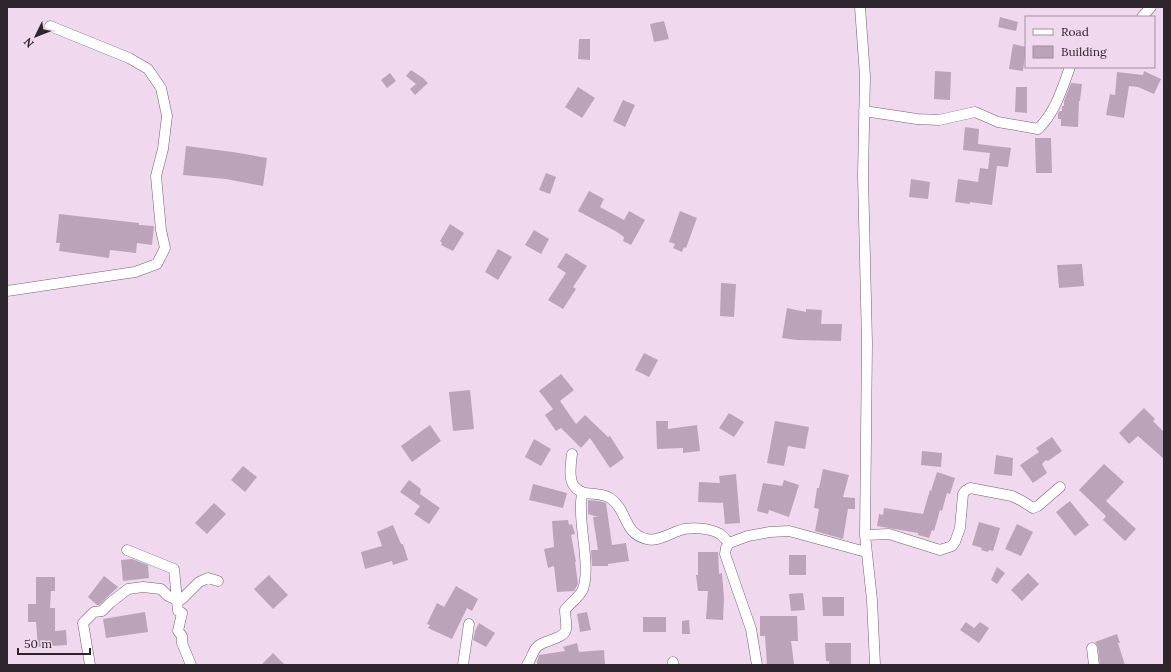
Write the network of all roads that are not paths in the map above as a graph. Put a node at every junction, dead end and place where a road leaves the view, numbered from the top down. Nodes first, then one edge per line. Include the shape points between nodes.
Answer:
1 (860, 7) edge
2 (1151, 7) edge
3 (1143, 16) edge
4 (50, 26) dead end
5 (1070, 68) edge
6 (864, 111) junction
7 (7, 291) edge
8 (572, 454) dead end
9 (1060, 487) dead end
10 (582, 493) junction
11 (865, 535) junction
12 (729, 543) junction
13 (128, 550) dead end
14 (866, 552) junction
15 (218, 581) dead end
16 (177, 600) junction
17 (469, 624) dead end
18 (1092, 648) dead end
19 (90, 665) edge
20 (191, 665) edge
21 (463, 665) edge
22 (527, 665) edge
23 (757, 665) edge
24 (875, 665) edge
25 (1094, 665) edge

1 - 6 street via 865,76
2 - 3 street
4 - 7 street via 148,68 161,88 167,116 163,149 156,176 165,248 156,264 135,272
5 - 6 street via 1058,100 1046,121 1038,129 998,122 975,112 939,120
6 - 11 street via 867,342
8 - 10 street via 571,480 575,488
9 - 11 street via 1033,508 1012,496 970,488 966,490 963,494 960,528 955,542 952,546 940,550 889,534
10 - 12 street via 599,493 610,498 620,508 635,535 648,540 693,529 720,534
10 - 22 street via 580,498 585,580 582,590 565,610 564,633 536,647
11 - 14 street
12 - 14 street via 748,536 789,531
12 - 23 street via 725,554 751,629
13 - 16 street via 174,569
14 - 24 street via 872,600
15 - 16 street via 208,578 199,582 182,599
16 - 19 street via 161,589 128,589 102,611 88,616 82,623
16 - 20 street via 178,611 182,612 178,631
17 - 21 street
18 - 25 street

